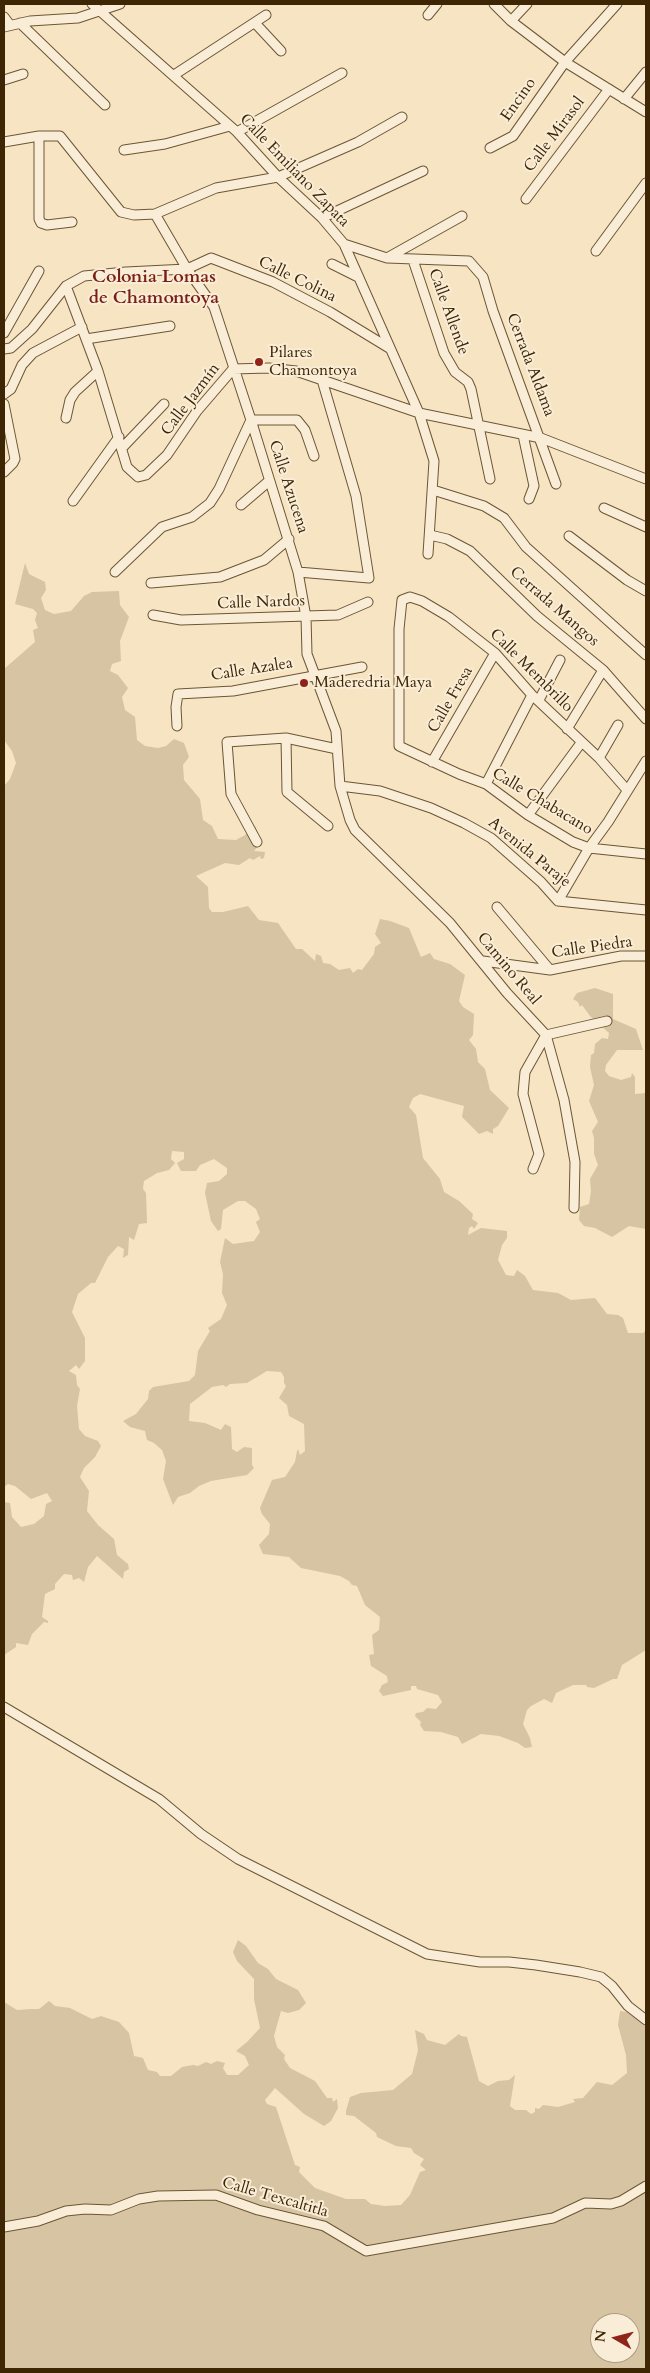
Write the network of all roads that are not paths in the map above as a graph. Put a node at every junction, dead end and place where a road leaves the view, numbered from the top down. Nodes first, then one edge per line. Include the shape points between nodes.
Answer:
1 (92, 4) edge
2 (120, 4) edge
3 (437, 4) edge
4 (494, 4) edge
5 (527, 4) edge
6 (617, 4) edge
7 (102, 12) junction
8 (266, 14) dead end
9 (428, 15) dead end
10 (4, 17) edge
11 (511, 20) junction
12 (20, 23) junction
13 (256, 23) junction
14 (7, 26) edge
15 (281, 51) dead end
16 (565, 62) junction
17 (646, 72) edge
18 (342, 73) dead end
19 (23, 74) dead end
20 (174, 75) junction
21 (4, 80) edge
22 (609, 89) junction
23 (624, 99) junction
24 (105, 105) dead end
25 (646, 112) edge
26 (402, 116) dead end
27 (230, 126) junction
28 (237, 132) junction
29 (39, 136) junction
30 (4, 142) edge
31 (490, 148) dead end
32 (124, 150) dead end
33 (423, 171) dead end
34 (278, 177) junction
35 (646, 183) edge
36 (526, 199) dead end
37 (155, 214) junction
38 (462, 216) dead end
39 (322, 218) junction
40 (72, 222) dead end
41 (344, 244) junction
42 (596, 251) dead end
43 (387, 258) junction
44 (413, 260) junction
45 (332, 264) dead end
46 (187, 269) junction
47 (40, 271) dead end
48 (358, 277) junction
49 (66, 286) junction
50 (170, 326) dead end
51 (82, 327) junction
52 (4, 333) edge
53 (86, 339) junction
54 (390, 348) junction
55 (4, 349) edge
56 (233, 368) junction
57 (98, 371) junction
58 (322, 380) junction
59 (4, 394) edge
60 (4, 404) edge
61 (164, 404) dead end
62 (419, 413) junction
63 (66, 418) dead end
64 (251, 420) junction
65 (478, 427) junction
66 (523, 435) junction
67 (119, 437) junction
68 (541, 438) junction
69 (122, 448) junction
70 (314, 456) dead end
71 (4, 472) edge
72 (490, 479) dead end
73 (646, 479) edge
74 (269, 481) junction
75 (556, 484) dead end
76 (433, 490) junction
77 (528, 499) dead end
78 (73, 501) dead end
79 (241, 505) dead end
80 (604, 508) dead end
81 (646, 527) edge
82 (430, 536) junction
83 (569, 536) dead end
84 (289, 539) junction
85 (428, 554) dead end
86 (115, 572) dead end
87 (298, 572) junction
88 (152, 583) dead end
89 (646, 591) edge
90 (368, 602) dead end
91 (153, 615) dead end
92 (306, 617) junction
93 (495, 653) junction
94 (646, 655) edge
95 (560, 660) dead end
96 (362, 667) dead end
97 (602, 670) junction
98 (314, 676) junction
99 (536, 698) junction
100 (646, 719) edge
101 (618, 725) dead end
102 (177, 726) dead end
103 (567, 729) junction
104 (286, 738) junction
105 (581, 743) junction
106 (399, 746) joint
107 (338, 749) junction
108 (599, 758) junction
109 (646, 761) edge
110 (432, 762) junction
111 (486, 784) junction
112 (340, 786) junction
113 (627, 790) junction
114 (528, 815) junction
115 (328, 826) dead end
116 (257, 842) dead end
117 (589, 848) junction
118 (646, 854) edge
119 (558, 901) junction
120 (497, 907) dead end
121 (646, 910) edge
122 (646, 956) edge
123 (482, 961) junction
124 (550, 970) junction
125 (607, 1021) dead end
126 (546, 1035) junction
127 (533, 1170) dead end
128 (574, 1208) dead end
129 (4, 1707) edge
130 (646, 2020) edge
131 (646, 2186) edge
132 (4, 2227) edge

1 - 7 street, Calle Emiliano Zapata
2 - 7 street
3 - 9 street
4 - 11 street
5 - 11 street
6 - 16 street, Encino
7 - 12 street via 78,18
7 - 20 street, Calle Emiliano Zapata
8 - 13 street
10 - 14 street
11 - 16 street
12 - 14 street
12 - 24 street
13 - 15 street
13 - 20 street
16 - 22 street
16 - 31 street, Encino via 513,136
17 - 23 street
18 - 28 street
19 - 21 street
20 - 27 street, Calle Emiliano Zapata
22 - 23 street
22 - 36 street, Calle Mirasol
23 - 25 street
26 - 34 street via 358,142
27 - 28 street, Calle Emiliano Zapata
27 - 32 street via 165,144
28 - 34 street, Calle Emiliano Zapata
29 - 30 street
29 - 37 street via 60,136 120,212
29 - 40 street via 39,219 44,224
33 - 39 street
34 - 37 street via 216,188
34 - 39 street, Calle Emiliano Zapata
35 - 42 street
37 - 46 street, Calle Azucena
38 - 43 street
39 - 41 street, Calle Emiliano Zapata
41 - 43 street
41 - 48 street, Calle Emiliano Zapata
43 - 44 street
44 - 65 street, Calle Allende via 444,353 455,372 468,382
44 - 68 street, Cerrada Aldama via 469,261 483,276
45 - 48 street
46 - 49 street via 84,276
46 - 54 street, Calle Colina via 211,258 264,279 330,312
46 - 56 street, Calle Azucena via 214,307
47 - 52 street
48 - 54 street, Calle Emiliano Zapata
49 - 51 street, Calle Jazmín
49 - 55 street via 32,329 11,348
50 - 53 street
51 - 53 street, Calle Jazmín
51 - 59 street via 33,353 22,365 12,389
53 - 57 street, Calle Jazmín
54 - 62 street, Calle Emiliano Zapata
56 - 58 street, Calle Jazmín via 269,368
56 - 64 street, Calle Azucena
56 - 69 street, Calle Jazmín via 167,455 146,475 138,477 132,474
57 - 63 street via 75,392
57 - 67 street, Calle Jazmín
58 - 62 street, Calle Jazmín
58 - 87 street via 356,496 369,578
60 - 71 street via 15,459
61 - 69 street
62 - 65 street, Calle Jazmín
62 - 76 street, Calle Emiliano Zapata via 434,461
64 - 70 street via 297,420 305,430
64 - 74 street, Calle Azucena
64 - 86 street via 210,503 192,517 162,527
65 - 66 street, Calle Jazmín
65 - 72 street, Calle Allende
66 - 68 street, Calle Jazmín
66 - 77 street via 534,486
67 - 69 street, Calle Jazmín
67 - 78 street
68 - 73 street, Calle Jazmín
68 - 75 street, Cerrada Aldama
74 - 79 street
74 - 84 street, Calle Azucena
76 - 82 street, Calle Emiliano Zapata
76 - 94 street via 484,506 504,518 526,547
80 - 81 street
82 - 85 street, Calle Emiliano Zapata
82 - 97 street, Cerrada Mangos via 447,539 470,551 537,616
83 - 89 street
84 - 87 street, Calle Azucena
84 - 88 street via 264,560 220,577
87 - 92 street, Calle Azucena
90 - 92 street, Calle Nardos via 338,615
91 - 92 street, Calle Nardos via 181,620
92 - 98 street, Calle Azucena via 308,654
93 - 99 street, Calle Membrillo
93 - 106 street, Calle Membrillo via 449,617 422,601 410,597 402,600
93 - 110 street, Calle Fresa
95 - 99 street
96 - 98 street, Calle Azalea
97 - 100 street, Cerrada Mangos
97 - 103 street
98 - 102 street, Calle Azalea via 233,690 178,694
98 - 107 street, Calle Azucena via 336,732
99 - 103 street, Calle Membrillo
99 - 111 street
101 - 108 street
103 - 105 street, Calle Membrillo
104 - 107 street
104 - 115 street via 287,792
104 - 116 street via 228,742 231,794
105 - 108 street, Calle Membrillo
105 - 114 street
106 - 110 street, Calle Chabacano
107 - 112 street, Calle Azucena
108 - 113 street, Calle Membrillo
109 - 113 street
110 - 111 street, Calle Chabacano
111 - 114 street, Calle Chabacano
112 - 119 street, Avenida Paraje via 380,791 464,822 491,838
112 - 123 street, Camino Real via 355,830 450,923
113 - 117 street
114 - 117 street, Calle Chabacano
117 - 118 street, Calle Chabacano
117 - 119 street
119 - 121 street, Avenida Paraje
120 - 124 street
122 - 124 street, Calle Piedra via 621,956
123 - 124 street, Calle Piedra
123 - 126 street, Camino Real
125 - 126 street
126 - 127 street via 525,1072 523,1094 539,1154
126 - 128 street, Camino Real via 564,1100 575,1162
129 - 130 street via 158,1800 238,1859 427,1954 480,1962 536,1965 601,1977
131 - 132 street, Calle Texcaltitla via 620,2201 585,2203 553,2218 366,2251 324,2226 258,2210 216,2195 158,2196 139,2199 111,2210 66,2211 38,2221

